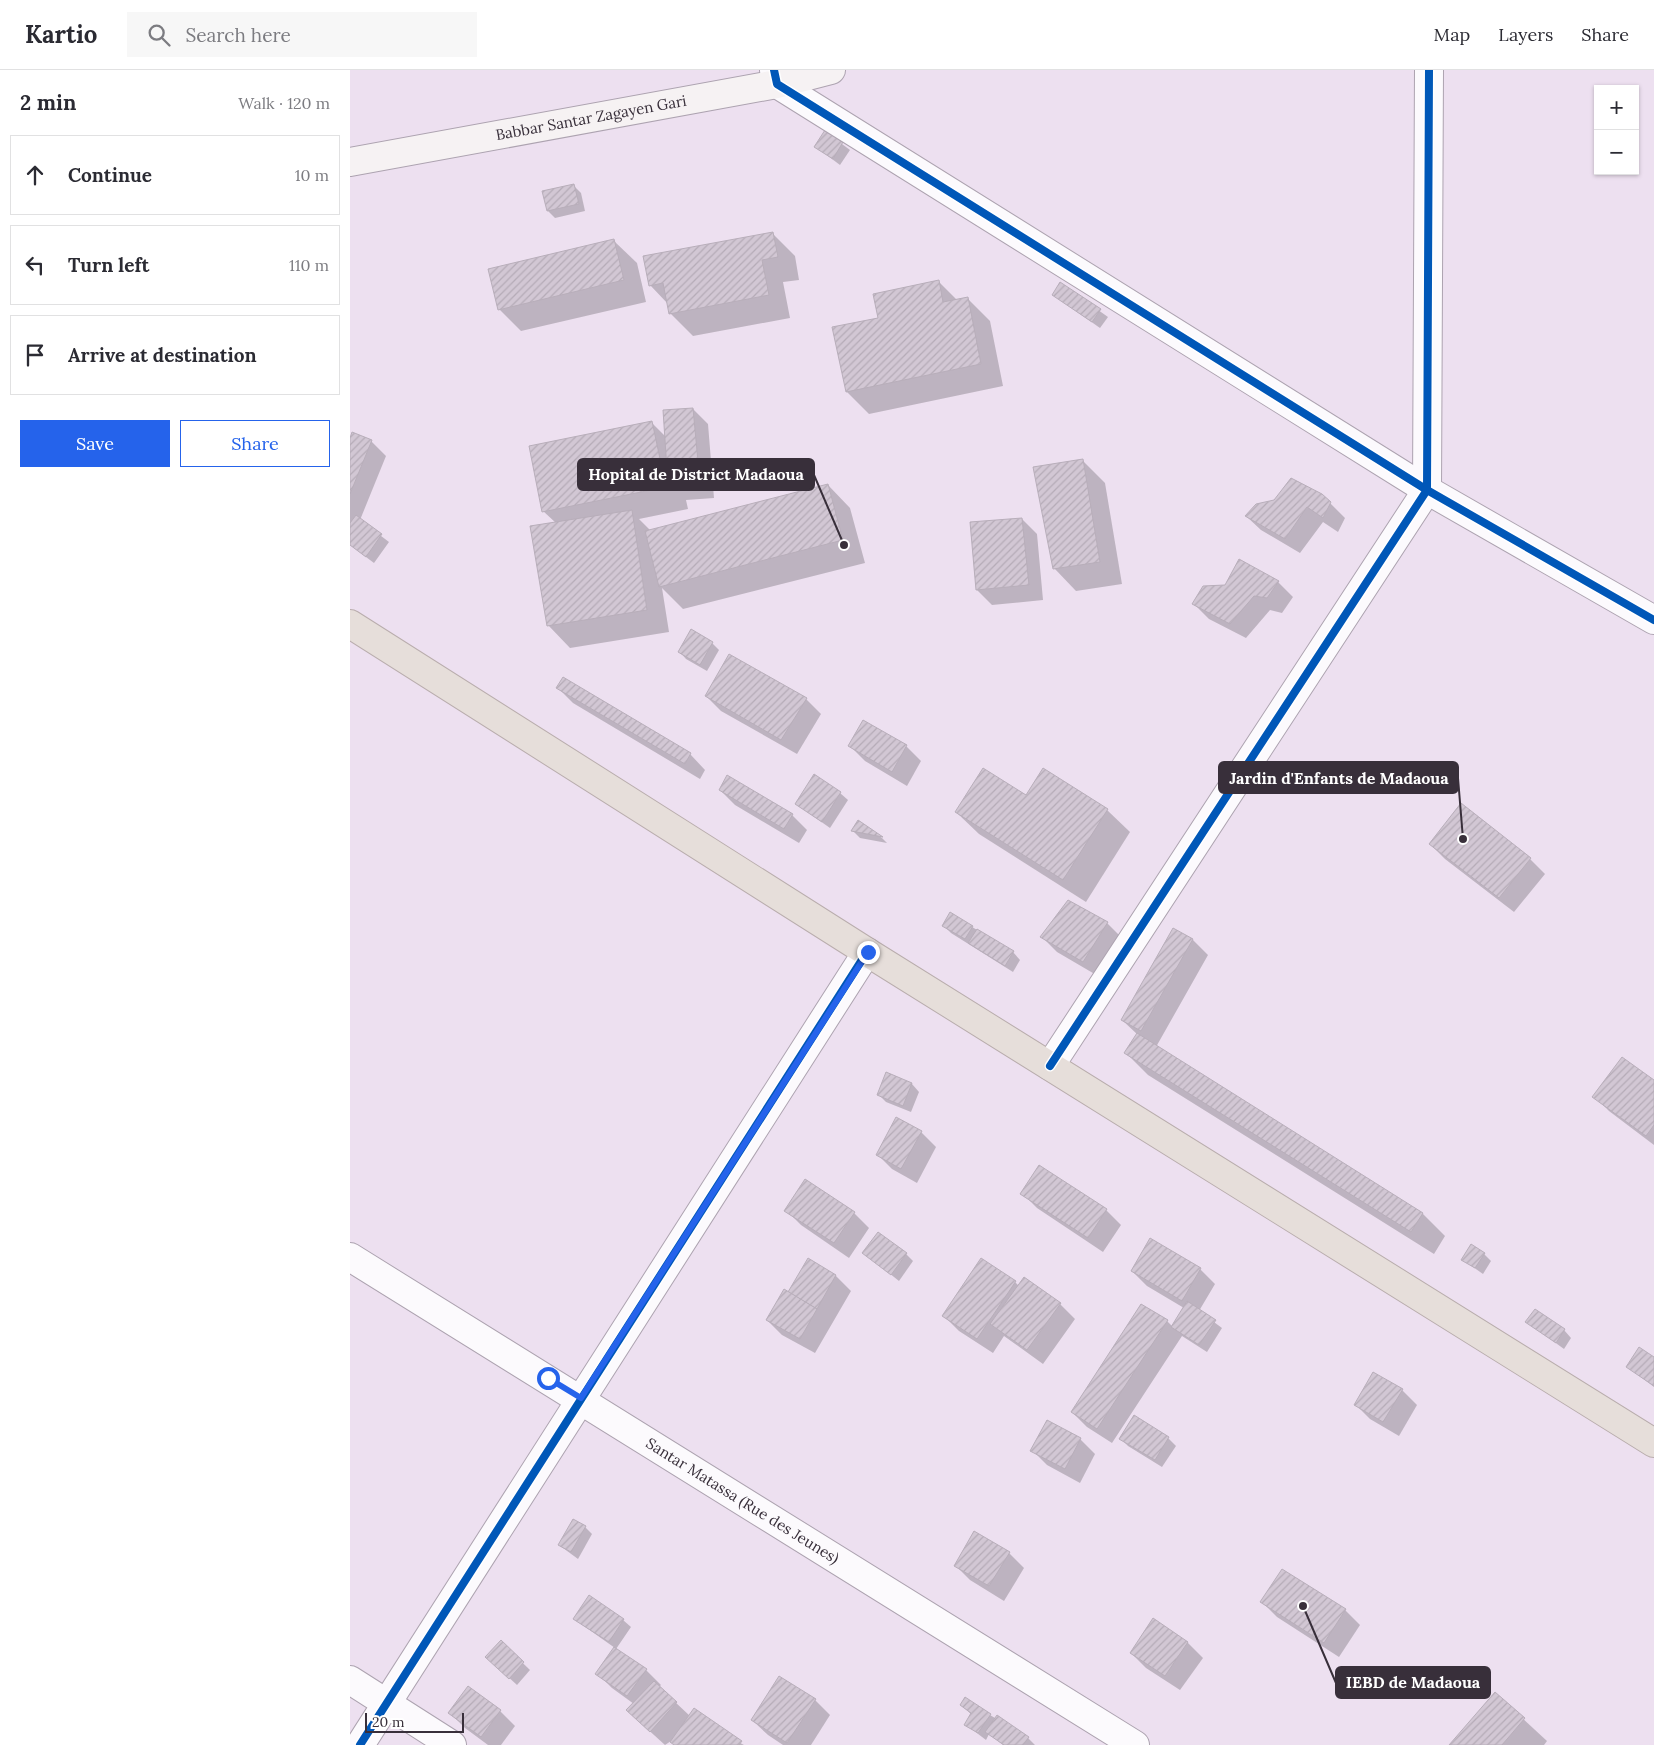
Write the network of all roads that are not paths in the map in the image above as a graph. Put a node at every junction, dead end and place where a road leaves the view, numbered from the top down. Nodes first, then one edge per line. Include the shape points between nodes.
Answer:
1 (831, 70) edge
2 (1429, 70) edge
3 (776, 77) edge
4 (350, 162) edge
5 (1427, 490) junction
6 (1654, 620) edge
7 (350, 624) edge
8 (868, 952) junction
9 (1050, 1066) junction
10 (350, 1257) edge
11 (581, 1398) junction
12 (1654, 1443) edge
13 (350, 1680) edge
14 (387, 1703) junction
15 (360, 1745) edge
16 (452, 1745) edge
17 (1135, 1745) edge

1 - 3 street, Babbar Santar Zagayen Gari
2 - 5 street
3 - 4 street, Babbar Santar Zagayen Gari
3 - 5 street
5 - 6 street
5 - 9 street
7 - 8 highway
8 - 9 highway
8 - 11 street
9 - 12 highway
10 - 11 street, Santar Matassa (Rue des Jeunes)
11 - 14 street
11 - 17 street, Santar Matassa (Rue des Jeunes)
13 - 14 street
14 - 15 street
14 - 16 street

